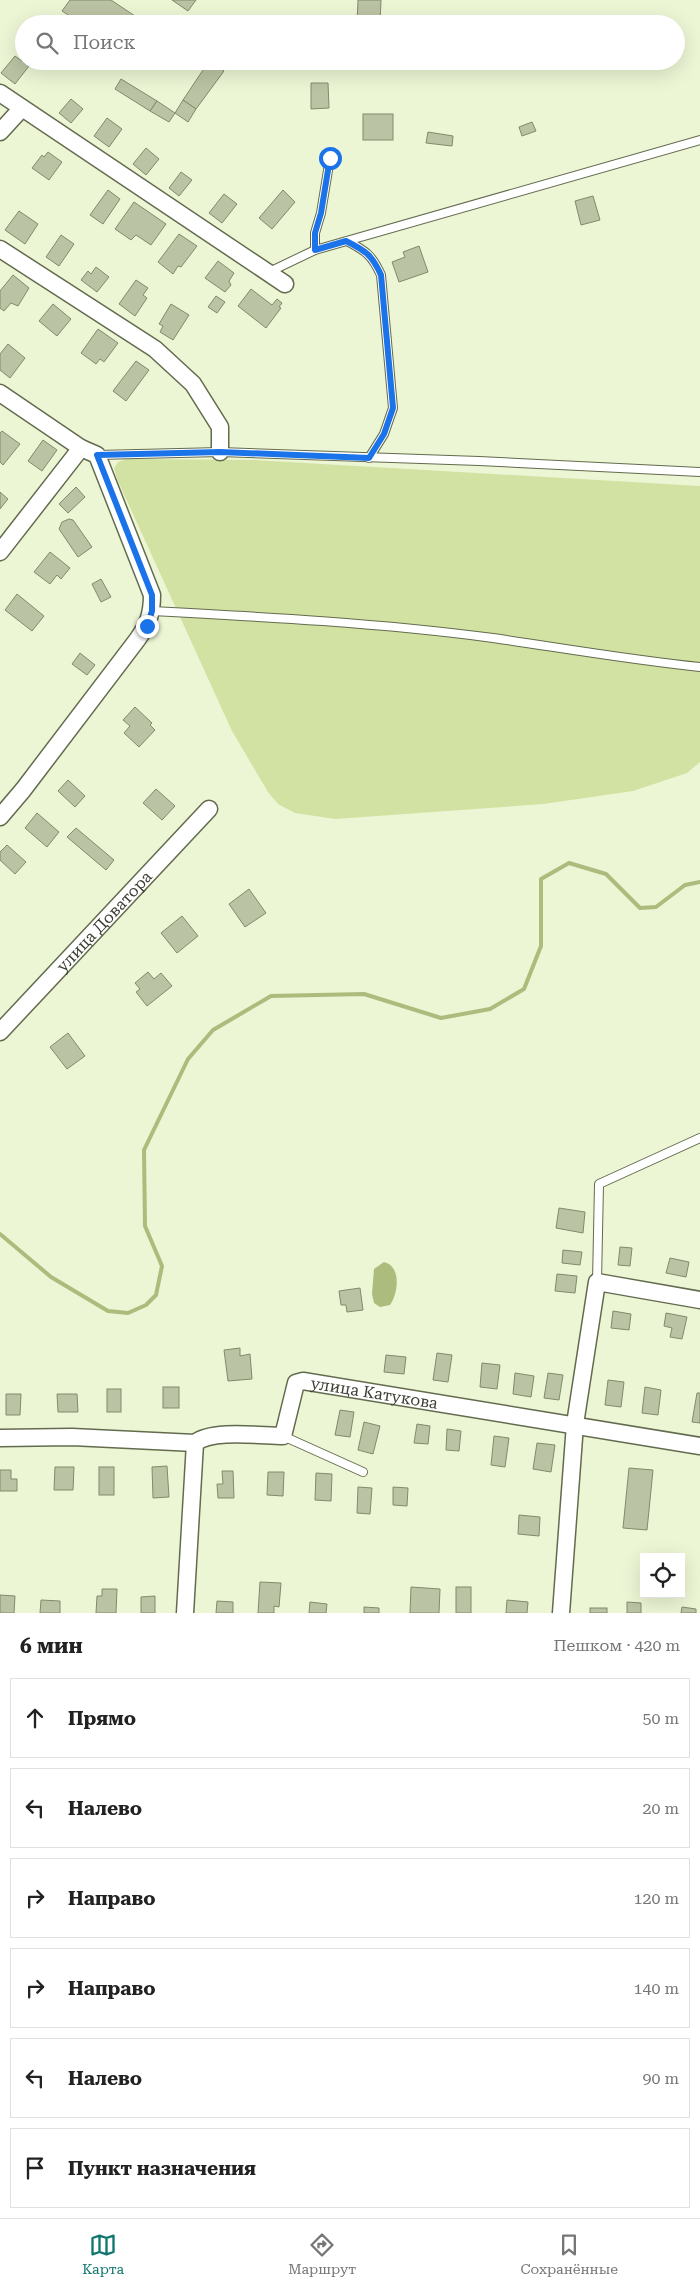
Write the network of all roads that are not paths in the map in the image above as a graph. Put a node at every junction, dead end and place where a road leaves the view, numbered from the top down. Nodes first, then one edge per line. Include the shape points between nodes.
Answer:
1 (0, 94) edge
2 (22, 108) junction
3 (0, 132) edge
4 (700, 140) edge
5 (330, 158) dead end
6 (346, 241) junction
7 (0, 250) edge
8 (315, 250) junction
9 (268, 273) junction
10 (285, 284) dead end
11 (0, 393) edge
12 (81, 448) junction
13 (220, 452) junction
14 (97, 455) junction
15 (369, 458) junction
16 (700, 472) edge
17 (0, 552) edge
18 (152, 611) junction
19 (700, 667) edge
20 (209, 809) dead end
21 (0, 817) edge
22 (0, 1032) edge
23 (700, 1138) edge
24 (597, 1282) junction
25 (700, 1300) edge
26 (575, 1424) junction
27 (283, 1436) junction
28 (0, 1438) edge
29 (196, 1443) junction
30 (700, 1446) edge
31 (363, 1472) dead end
32 (185, 1613) edge
33 (561, 1613) edge

1 - 2 street
2 - 3 street
2 - 9 street
4 - 6 lane
5 - 8 lane via 315,233
6 - 8 lane
6 - 15 lane via 374,259 381,275 393,408 384,434
7 - 13 street via 155,349 193,384 220,427
8 - 9 lane
9 - 10 street
11 - 12 street
12 - 14 street
12 - 17 street
13 - 14 lane
13 - 15 lane
14 - 18 street via 152,595
15 - 16 lane
18 - 19 lane via 312,620 473,636 644,662
18 - 21 street via 137,640
20 - 22 street, улица Доватора
23 - 24 lane via 599,1184
24 - 25 street
24 - 26 street
26 - 27 street, улица Катукова via 303,1381 296,1383
26 - 30 street, улица Катукова
26 - 33 street
27 - 29 street via 217,1435 202,1437
27 - 31 lane
28 - 29 street via 72,1437
29 - 32 street

